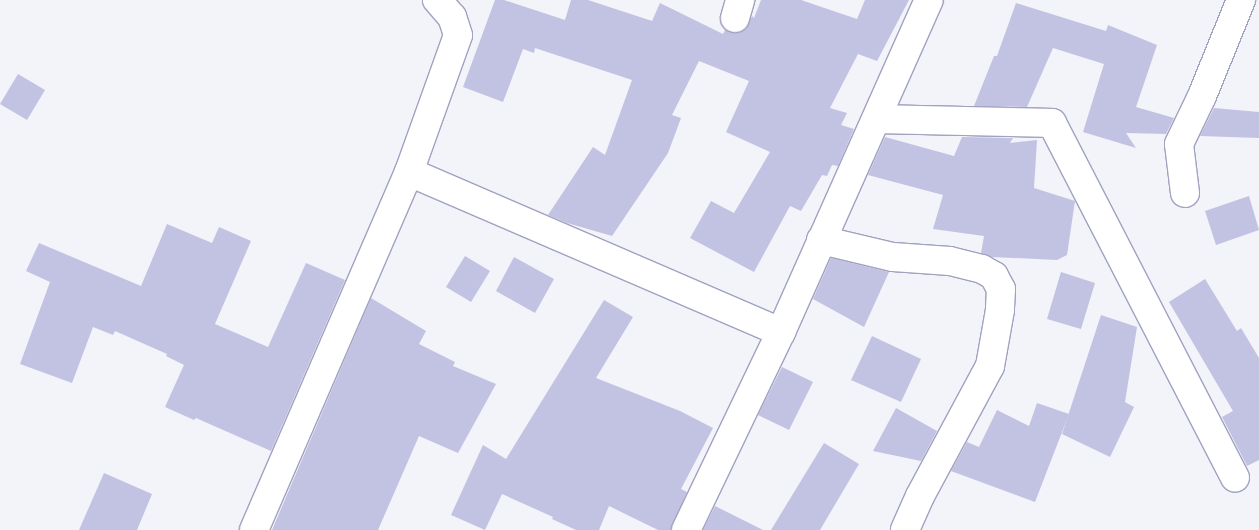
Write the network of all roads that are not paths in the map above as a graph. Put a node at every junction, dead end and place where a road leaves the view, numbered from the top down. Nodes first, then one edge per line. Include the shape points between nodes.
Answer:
1 (437, 0) edge
2 (930, 0) edge
3 (1241, 0) edge
4 (878, 119) junction
5 (409, 172) junction
6 (1185, 193) dead end
7 (821, 240) junction
8 (781, 332) junction
9 (1235, 477) dead end
10 (254, 530) edge
11 (686, 530) edge
12 (905, 530) edge

1 - 5 street via 452,17 458,34
2 - 4 street
3 - 6 street via 1179,144
4 - 7 street
4 - 9 street via 1052,123
5 - 8 street
5 - 10 street
7 - 8 street
7 - 12 street via 893,257 950,261 982,269 994,276 1001,290 990,366
8 - 11 street

